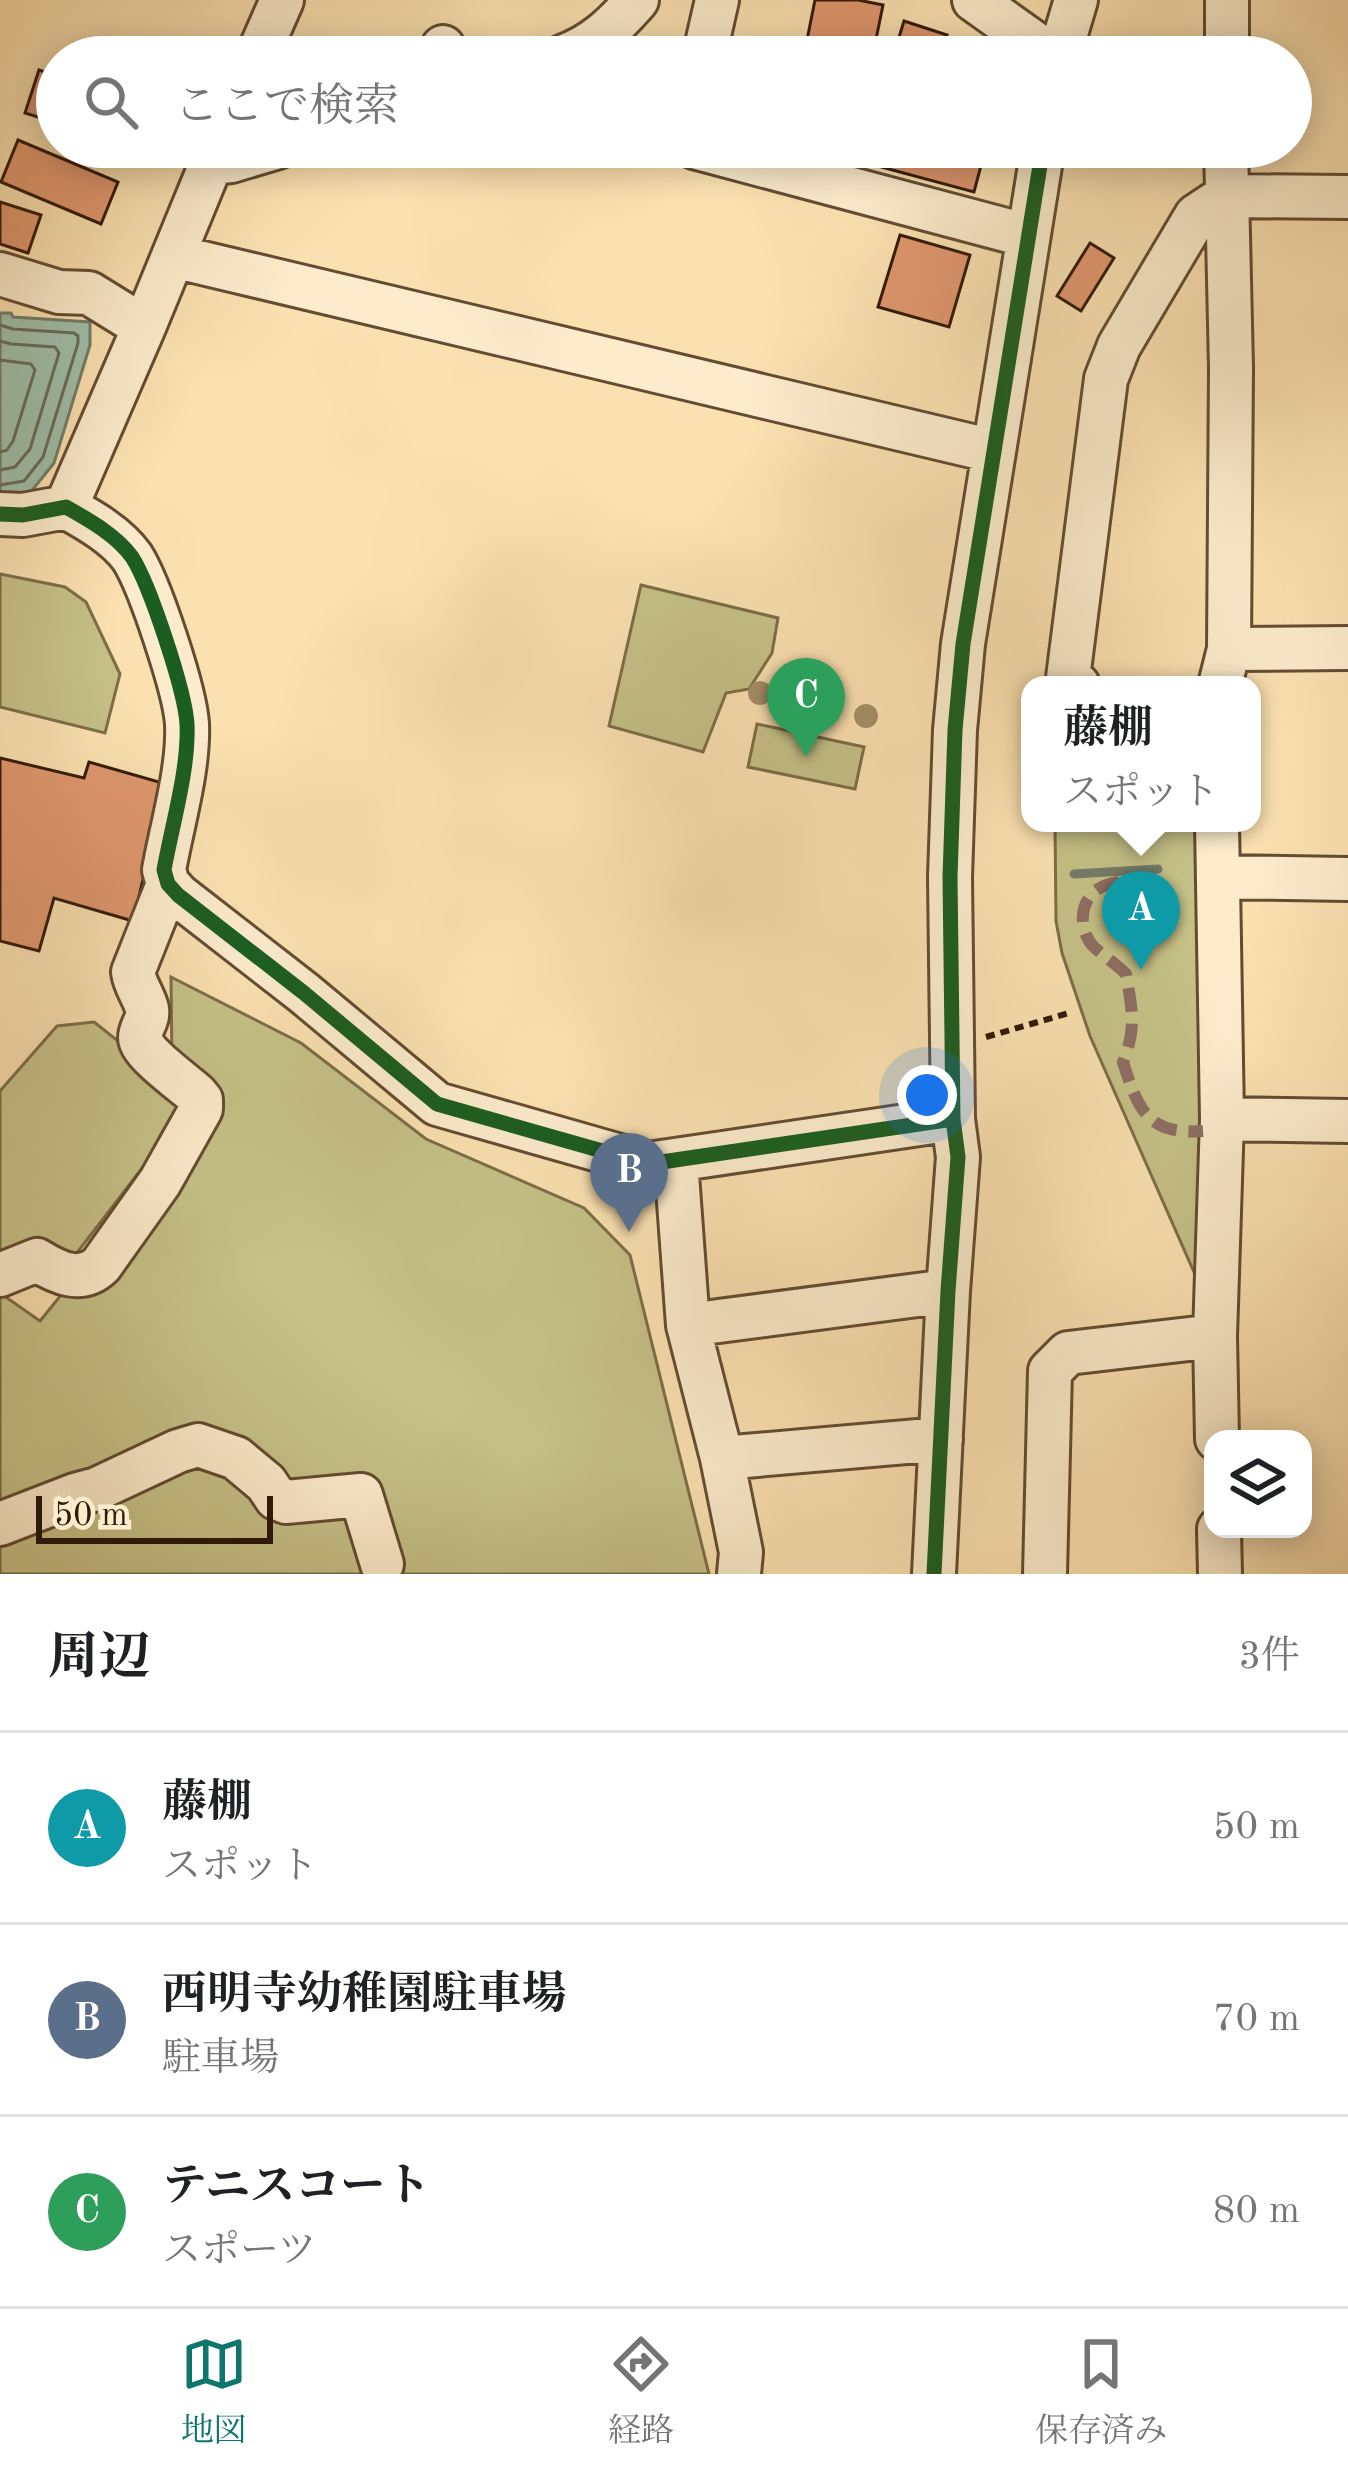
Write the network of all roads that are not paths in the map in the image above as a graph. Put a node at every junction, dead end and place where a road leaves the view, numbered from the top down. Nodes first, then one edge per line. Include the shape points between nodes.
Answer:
1 (282, 0) edge
2 (637, 0) edge
3 (717, 0) edge
4 (974, 0) edge
5 (1076, 0) edge
6 (1227, 0) edge
7 (266, 36) edge
8 (603, 36) edge
9 (709, 36) edge
10 (1026, 36) edge
11 (1063, 36) edge
12 (1227, 36) edge
13 (209, 168) edge
14 (773, 168) edge
15 (1039, 168) edge
16 (1226, 168) edge
17 (1226, 196) junction
18 (1348, 197) edge
19 (1028, 236) junction
20 (173, 256) junction
21 (0, 274) edge
22 (144, 327) junction
23 (993, 451) junction
24 (66, 506) junction
25 (0, 514) edge
26 (1348, 648) edge
27 (1224, 667) edge
28 (1068, 676) edge
29 (1217, 832) edge
30 (1218, 878) junction
31 (1348, 879) edge
32 (168, 884) junction
33 (953, 1119) junction
34 (1222, 1120) junction
35 (1348, 1121) edge
36 (676, 1161) junction
37 (57, 1272) junction
38 (0, 1275) edge
39 (948, 1291) junction
40 (0, 1302) edge
41 (688, 1325) junction
42 (1215, 1336) junction
43 (1217, 1430) edge
44 (941, 1438) junction
45 (722, 1458) junction
46 (0, 1524) edge
47 (1219, 1538) edge
48 (390, 1564) edge
49 (740, 1574) edge
50 (934, 1574) edge
51 (1045, 1574) edge
52 (1220, 1574) edge

1 - 7 street
2 - 8 street
3 - 9 street
4 - 10 street
5 - 11 street
6 - 12 street
13 - 20 street
14 - 19 street
15 - 19 street
16 - 17 street
17 - 18 street
17 - 27 street
17 - 28 street via 1196,216 1106,380
19 - 23 street
20 - 22 street
20 - 23 street
21 - 22 street via 89,293
22 - 24 street
23 - 33 street via 955,730
24 - 25 street
24 - 32 street via 130,555 180,684 187,724
26 - 27 street
29 - 30 street
30 - 31 street
30 - 34 street
32 - 36 street via 437,1104 648,1164
32 - 37 street via 133,972 148,1017 140,1036 201,1109 101,1265 82,1276
33 - 36 street
33 - 39 street via 958,1157
34 - 35 street
34 - 42 street
36 - 41 street
37 - 38 street via 37,1261
37 - 40 street
39 - 41 street
39 - 44 street
41 - 45 street
42 - 43 street
42 - 51 street via 1069,1353 1049,1371
44 - 45 street
44 - 50 street
45 - 49 street
46 - 48 street via 198,1445 236,1458 286,1502 361,1495
47 - 52 street

